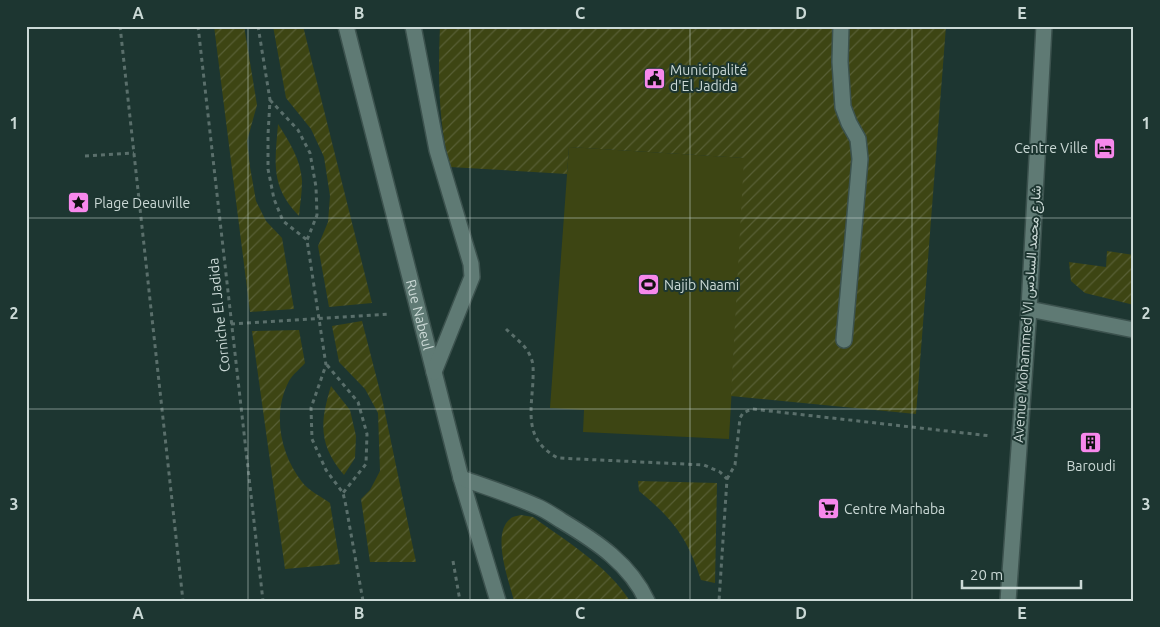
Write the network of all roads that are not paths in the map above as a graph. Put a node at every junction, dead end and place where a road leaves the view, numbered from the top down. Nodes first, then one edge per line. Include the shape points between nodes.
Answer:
1 (346, 26) edge
2 (413, 26) edge
3 (842, 26) edge
4 (1044, 26) edge
5 (1029, 309) junction
6 (1134, 330) edge
7 (844, 340) dead end
8 (434, 372) junction
9 (461, 478) junction
10 (498, 601) edge
11 (647, 601) edge
12 (1008, 601) edge

1 - 8 street, Rue Nabeul
2 - 8 street via 437,150 472,277
3 - 7 street via 843,107 858,139 860,160
4 - 5 street, Avenue Mohammed VI شارع محمد السادس
5 - 6 street
5 - 12 street, Avenue Mohammed VI شارع محمد السادس
8 - 9 street, Rue Nabeul
9 - 10 street, Rue Nabeul
9 - 11 street via 538,506 574,528 624,566 640,585

